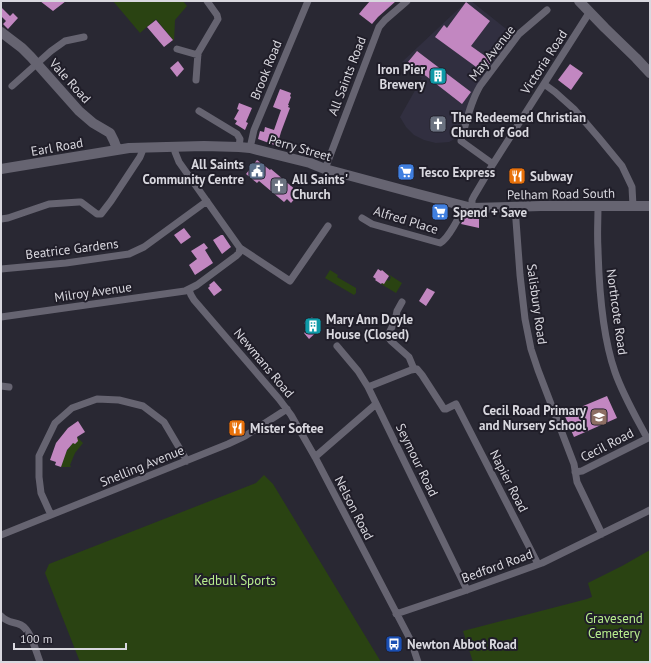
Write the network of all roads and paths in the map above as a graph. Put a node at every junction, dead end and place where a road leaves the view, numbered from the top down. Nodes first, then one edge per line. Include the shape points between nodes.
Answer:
1 (207, 1) edge
2 (308, 1) edge
3 (407, 1) edge
4 (579, 1) edge
5 (547, 10) dead end
6 (589, 13) junction
7 (1, 32) edge
8 (84, 37) dead end
9 (177, 48) dead end
10 (198, 55) junction
11 (37, 64) junction
12 (649, 69) edge
13 (196, 80) dead end
14 (544, 84) junction
15 (12, 86) dead end
16 (199, 111) dead end
17 (141, 147) junction
18 (176, 147) junction
19 (239, 147) junction
20 (250, 148) junction
21 (117, 149) junction
22 (493, 164) junction
23 (1, 169) edge
24 (325, 169) junction
25 (208, 202) junction
26 (598, 206) junction
27 (633, 206) junction
28 (650, 206) edge
29 (468, 207) junction
30 (515, 207) junction
31 (362, 218) dead end
32 (1, 219) edge
33 (328, 226) dead end
34 (443, 242) joint
35 (240, 248) junction
36 (1, 269) edge
37 (188, 290) junction
38 (402, 302) dead end
39 (1, 316) edge
40 (337, 346) dead end
41 (414, 369) junction
42 (1, 386) edge
43 (9, 387) dead end
44 (368, 387) junction
45 (376, 404) junction
46 (287, 409) junction
47 (649, 437) edge
48 (314, 457) junction
49 (187, 461) junction
50 (575, 472) junction
51 (650, 510) edge
52 (52, 514) junction
53 (1, 534) edge
54 (602, 534) junction
55 (538, 564) junction
56 (467, 590) junction
57 (396, 614) junction
58 (3, 621) edge
59 (40, 662) edge
60 (418, 662) edge

1 - 10 street via 218,15 218,19
2 - 20 street, Brook Road via 257,124
3 - 24 street, All Saints Road via 385,20 379,29
4 - 6 street
5 - 22 street, May Avenue via 519,34 480,86 474,100 461,141
6 - 12 street
6 - 14 street, Victoria Road
7 - 11 street, Vale Road
8 - 11 street via 65,41
9 - 10 street
10 - 13 street
11 - 15 street
11 - 21 street, Vale Road via 78,111 110,133
14 - 22 street, Victoria Road
14 - 27 street via 574,109 622,166 632,187
16 - 19 street via 237,134 240,139
17 - 18 street, Perry Street
17 - 21 street, Perry Street
17 - 32 street via 140,157 100,214 81,202 76,202 49,204
18 - 19 street, Perry Street
18 - 25 street via 179,162
19 - 20 street, Perry Street
20 - 24 street, Perry Street
21 - 23 street, Earl Road
22 - 29 street, Victoria Road
24 - 29 street, Perry Street
25 - 35 street
25 - 36 street, Beatrice Gardens via 144,247 129,254
26 - 27 street, Pelham Road South
26 - 30 street, Pelham Road South
26 - 47 street, Northcote Road via 599,272 609,350 621,386
27 - 28 street, Pelham Road South
29 - 30 street, Pelham Road South
29 - 34 street, Victoria Road
30 - 50 street, Salisbury Road via 528,335 536,366
31 - 34 street, Alfred Place via 372,224
33 - 35 street via 290,281
35 - 37 street via 237,256
37 - 39 street, Milroy Avenue
37 - 46 street, Newmans Road
38 - 41 street via 388,337 409,357
40 - 44 street, Seymour Road
41 - 44 street
41 - 55 street, Napier Road via 419,370 444,409 456,404
42 - 43 street
44 - 45 street, Seymour Road
45 - 48 street
45 - 56 street, Seymour Road
46 - 48 street, Newmans Road
46 - 49 street, Snelling Avenue via 239,439
47 - 50 street, Cecil Road via 582,471
48 - 57 street, Nelson Road
49 - 52 street, Snelling Avenue
49 - 52 street via 164,422 143,406 119,400 97,399 72,408 55,423 39,456 38,477 41,492
50 - 54 street, Salisbury Road via 578,485
51 - 54 street, Bedford Road
52 - 53 street, Snelling Avenue
54 - 55 street, Bedford Road
55 - 56 street, Bedford Road
56 - 57 street, Bedford Road
57 - 60 street, Nelson Road via 411,641
58 - 59 street via 26,628

